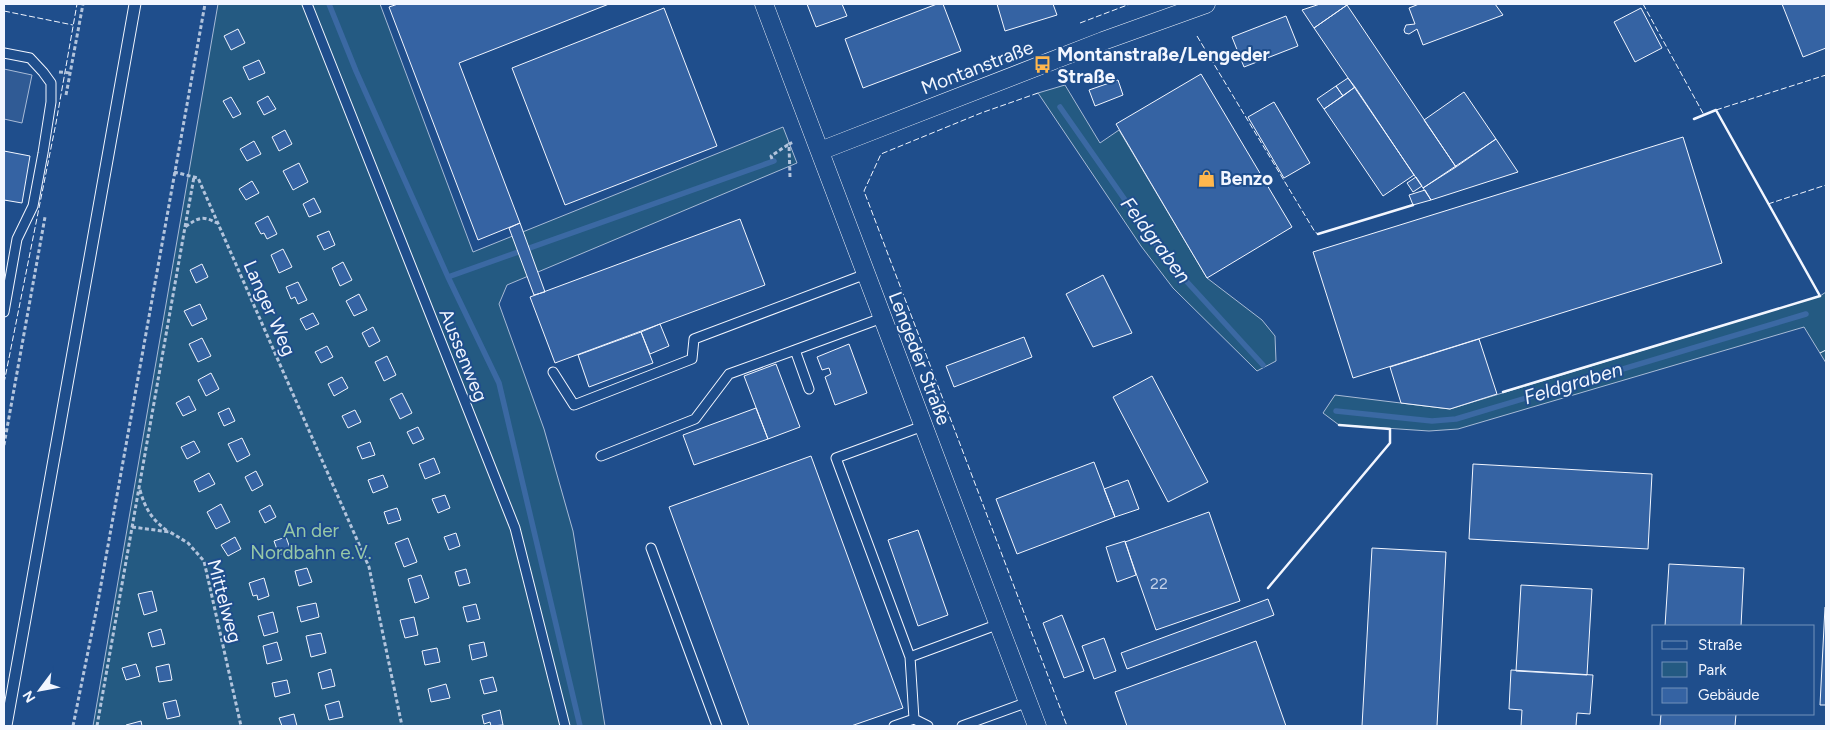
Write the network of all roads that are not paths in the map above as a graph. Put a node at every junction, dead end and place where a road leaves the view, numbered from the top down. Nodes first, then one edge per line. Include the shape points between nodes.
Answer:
1 (308, 4) edge
2 (764, 4) edge
3 (1206, 4) edge
4 (4, 53) edge
5 (820, 151) junction
6 (866, 274) junction
7 (4, 312) edge
8 (882, 318) junction
9 (795, 350) junction
10 (553, 372) dead end
11 (809, 388) dead end
12 (923, 426) junction
13 (601, 456) dead end
14 (651, 548) dead end
15 (999, 624) junction
16 (910, 657) junction
17 (1028, 702) junction
18 (914, 719) junction
19 (565, 726) edge
20 (717, 726) edge
21 (894, 726) edge
22 (928, 726) edge
23 (962, 726) edge
24 (1037, 726) edge

1 - 19 lane, Aussenweg via 515,528
2 - 5 street, Lengeder Straße
3 - 5 street, Montanstraße
4 - 7 lane via 30,58 51,83 51,102 32,206 17,239
5 - 6 street, Lengeder Straße
6 - 8 street, Lengeder Straße
6 - 10 lane via 694,339 692,359 574,406
8 - 9 lane
8 - 12 street, Lengeder Straße
9 - 11 lane
9 - 13 lane via 728,374 695,419
12 - 15 street, Lengeder Straße
12 - 16 lane via 836,458
14 - 20 lane
15 - 16 lane
15 - 17 street, Lengeder Straße
16 - 18 lane
17 - 23 lane
17 - 24 street, Lengeder Straße
18 - 21 lane
18 - 22 lane

